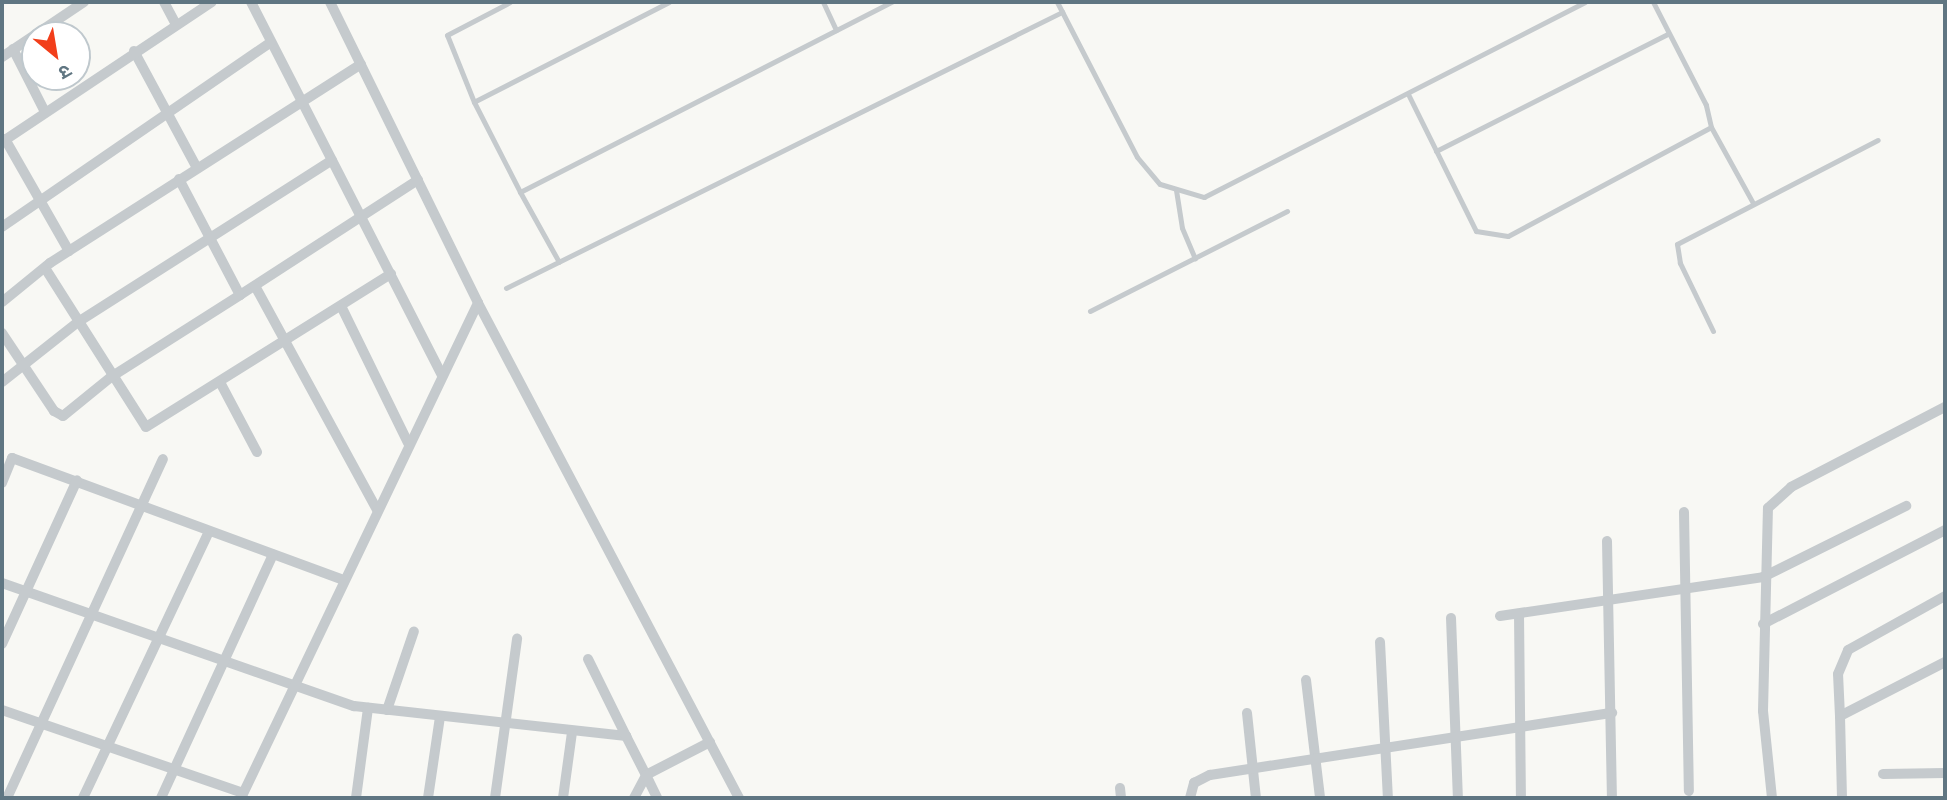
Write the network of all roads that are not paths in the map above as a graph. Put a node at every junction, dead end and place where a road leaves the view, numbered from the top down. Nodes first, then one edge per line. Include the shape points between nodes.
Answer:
1 (84, 2) edge
2 (164, 2) edge
3 (212, 2) edge
4 (251, 2) edge
5 (330, 2) edge
6 (510, 2) edge
7 (669, 2) edge
8 (823, 2) edge
9 (892, 2) edge
10 (1057, 2) edge
11 (1585, 2) edge
12 (1653, 2) edge
13 (1062, 12) junction
14 (176, 24) junction
15 (836, 30) junction
16 (1668, 34) junction
17 (271, 42) junction
18 (13, 49) junction
19 (134, 51) junction
20 (2, 57) edge
21 (361, 64) junction
22 (1408, 94) junction
23 (301, 100) junction
24 (474, 102) junction
25 (166, 110) junction
26 (45, 112) junction
27 (1711, 127) junction
28 (1878, 140) dead end
29 (3, 141) edge
30 (1436, 151) junction
31 (332, 160) junction
32 (197, 168) junction
33 (179, 179) junction
34 (418, 180) junction
35 (1176, 190) junction
36 (520, 192) junction
37 (41, 197) junction
38 (1753, 202) junction
39 (1287, 211) dead end
40 (361, 217) junction
41 (2, 227) edge
42 (209, 237) junction
43 (69, 251) junction
44 (1195, 258) junction
45 (559, 262) junction
46 (45, 268) junction
47 (391, 274) junction
48 (255, 286) junction
49 (506, 288) dead end
50 (240, 295) junction
51 (2, 302) edge
52 (478, 303) junction
53 (342, 308) junction
54 (1090, 311) dead end
55 (78, 322) junction
56 (1713, 331) dead end
57 (2, 333) edge
58 (286, 344) junction
59 (24, 365) junction
60 (441, 374) junction
61 (111, 377) junction
62 (2, 382) edge
63 (221, 384) junction
64 (1945, 407) edge
65 (408, 443) junction
66 (257, 452) dead end
67 (7, 455) edge
68 (163, 460) dead end
69 (77, 480) junction
70 (2, 483) edge
71 (1906, 506) dead end
72 (142, 508) junction
73 (377, 510) junction
74 (1684, 512) dead end
75 (1945, 530) edge
76 (208, 533) junction
77 (1606, 541) dead end
78 (273, 555) junction
79 (1763, 577) junction
80 (344, 580) junction
81 (2, 583) edge
82 (30, 592) junction
83 (1685, 592) junction
84 (1945, 596) edge
85 (1611, 602) junction
86 (1519, 614) junction
87 (89, 617) junction
88 (1500, 617) dead end
89 (1451, 618) dead end
90 (1763, 624) junction
91 (414, 631) dead end
92 (517, 639) dead end
93 (157, 641) junction
94 (1380, 642) dead end
95 (2, 644) edge
96 (588, 659) dead end
97 (1945, 662) edge
98 (224, 664) junction
99 (1306, 680) dead end
100 (293, 688) junction
101 (368, 708) junction
102 (2, 710) edge
103 (387, 710) junction
104 (1247, 713) dead end
105 (1612, 713) junction
106 (1840, 716) junction
107 (440, 717) junction
108 (41, 723) junction
109 (506, 726) junction
110 (1517, 726) junction
111 (572, 732) junction
112 (1456, 734) junction
113 (626, 736) junction
114 (710, 742) junction
115 (1385, 746) junction
116 (107, 747) junction
117 (1317, 758) junction
118 (1253, 769) junction
119 (173, 771) junction
120 (1945, 773) edge
121 (1883, 774) dead end
122 (646, 775) junction
123 (1689, 791) dead end
124 (242, 795) edge
125 (7, 798) edge
126 (83, 798) edge
127 (160, 798) edge
128 (356, 798) edge
129 (428, 798) edge
130 (495, 798) edge
131 (564, 798) edge
132 (634, 798) edge
133 (657, 798) edge
134 (740, 798) edge
135 (1190, 798) edge
136 (1256, 798) edge
137 (1320, 798) edge
138 (1388, 798) edge
139 (1458, 798) edge
140 (1521, 798) edge
141 (1612, 798) edge
142 (1772, 798) edge
143 (1842, 798) edge

1 - 18 street
2 - 14 street
3 - 14 street
4 - 17 street
5 - 21 street
6 - 24 lane via 447,35
7 - 24 lane
8 - 15 lane
9 - 15 lane
10 - 13 lane
11 - 22 lane
12 - 16 lane
13 - 35 lane via 1137,156 1160,184
13 - 45 lane
14 - 19 street
15 - 36 lane
16 - 27 lane via 1706,105
16 - 30 lane
17 - 23 street
17 - 25 street
18 - 20 street
18 - 26 street
19 - 25 street
19 - 26 street
21 - 23 street
21 - 34 street
22 - 30 lane
22 - 35 lane via 1236,185 1204,197
23 - 31 street
23 - 32 street
24 - 36 lane
25 - 32 street
25 - 37 street
26 - 29 street
27 - 30 lane via 1508,236 1476,231
27 - 38 lane
28 - 38 lane
29 - 37 street
31 - 40 street
31 - 42 street
32 - 33 street
33 - 42 street
33 - 43 street
34 - 40 street
34 - 52 street
35 - 44 lane via 1182,228
36 - 45 lane
37 - 41 street
37 - 43 street
38 - 56 lane via 1677,244 1680,263
39 - 44 lane
40 - 47 street
40 - 48 street
42 - 50 street
42 - 55 street
43 - 46 street
44 - 54 lane
45 - 49 lane
46 - 51 street
46 - 55 street
47 - 53 street
47 - 60 street
48 - 50 street
48 - 58 street
50 - 61 street
52 - 60 street
52 - 114 street
53 - 58 street
53 - 65 street
55 - 59 street
55 - 61 street
57 - 59 street
58 - 63 street
58 - 73 street
59 - 61 street via 54,411 63,415
59 - 62 street
60 - 65 street
61 - 63 street via 146,427
63 - 66 street
64 - 79 street via 1774,497 1768,508
65 - 73 street
67 - 69 street
67 - 70 street
68 - 72 street
69 - 72 street
69 - 82 street
71 - 79 street
72 - 76 street
72 - 87 street
73 - 80 street
74 - 83 street
75 - 90 street
76 - 78 street
76 - 93 street
77 - 85 street
78 - 80 street
78 - 98 street
79 - 83 street
79 - 90 street
80 - 100 street
81 - 82 street
82 - 87 street
82 - 95 street
83 - 85 street
83 - 123 street
84 - 106 street via 1848,650 1838,674
85 - 86 street
85 - 105 street
86 - 88 street
86 - 110 street
87 - 93 street
87 - 108 street
89 - 112 street
90 - 142 street via 1763,711
91 - 103 street
92 - 109 street
93 - 98 street
93 - 116 street
94 - 115 street
96 - 113 street
97 - 106 street
98 - 100 street
98 - 119 street
99 - 117 street
100 - 101 street
100 - 124 street
101 - 103 street
101 - 128 street
102 - 108 street
103 - 107 street
104 - 118 street
105 - 110 street
105 - 141 street
106 - 143 street
107 - 109 street
107 - 129 street
108 - 116 street
108 - 125 street
109 - 111 street
109 - 130 street
110 - 112 street
110 - 140 street
111 - 113 street
111 - 131 street
112 - 115 street
112 - 139 street
113 - 122 street
114 - 122 street
114 - 134 street
115 - 117 street
115 - 138 street
116 - 119 street
116 - 126 street
117 - 118 street
117 - 137 street
118 - 135 street via 1199,778
118 - 136 street
119 - 124 street
119 - 127 street
120 - 121 street
122 - 132 street
122 - 133 street

